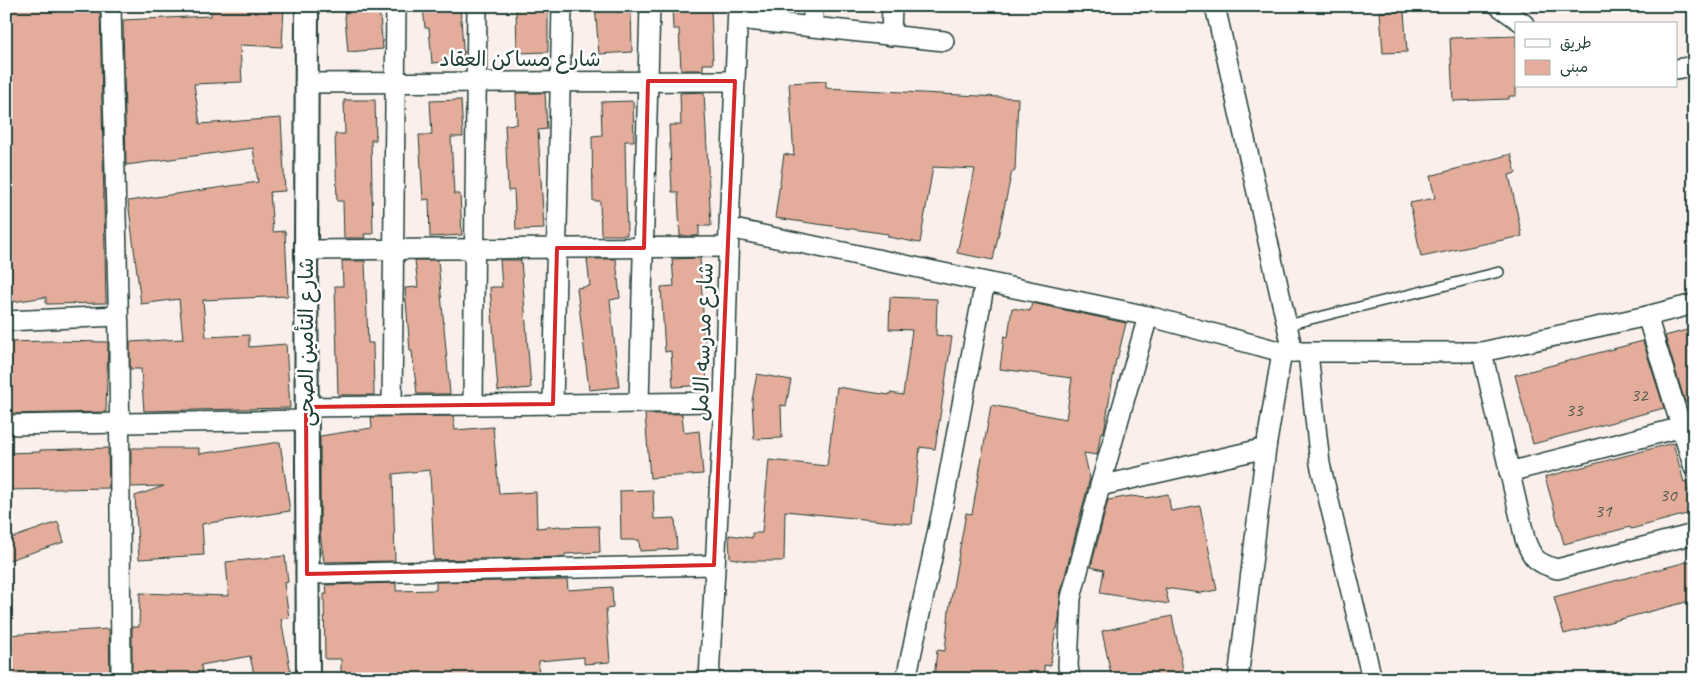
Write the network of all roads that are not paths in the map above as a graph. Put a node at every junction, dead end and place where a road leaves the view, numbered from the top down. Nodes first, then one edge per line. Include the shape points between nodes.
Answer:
1 (111, 6) edge
2 (307, 6) edge
3 (396, 6) edge
4 (477, 6) edge
5 (562, 6) edge
6 (650, 6) edge
7 (813, 6) edge
8 (892, 6) edge
9 (1215, 6) edge
10 (1499, 6) edge
11 (738, 13) edge
12 (1521, 22) edge
13 (813, 27) junction
14 (891, 36) junction
15 (944, 41) dead end
16 (1694, 66) edge
17 (1678, 69) edge
18 (648, 81) junction
19 (735, 81) junction
20 (305, 82) junction
21 (395, 82) junction
22 (476, 82) junction
23 (561, 82) junction
24 (729, 238) junction
25 (557, 248) junction
26 (644, 248) junction
27 (393, 249) junction
28 (475, 249) junction
29 (306, 250) junction
30 (1499, 272) dead end
31 (984, 282) junction
32 (1694, 304) edge
33 (118, 316) junction
34 (1148, 316) junction
35 (1646, 316) junction
36 (6, 320) edge
37 (1287, 325) junction
38 (1294, 352) junction
39 (1482, 352) junction
40 (724, 402) junction
41 (640, 403) junction
42 (554, 404) junction
43 (473, 405) junction
44 (392, 406) junction
45 (306, 413) junction
46 (119, 424) junction
47 (6, 425) edge
48 (1688, 426) edge
49 (1266, 448) junction
50 (1694, 468) edge
51 (1509, 472) junction
52 (1100, 486) junction
53 (1694, 534) edge
54 (714, 565) junction
55 (307, 574) junction
56 (121, 679) edge
57 (308, 679) edge
58 (709, 679) edge
59 (906, 679) edge
60 (1070, 679) edge
61 (1238, 679) edge
62 (1372, 679) edge

1 - 33 street
2 - 20 street, شارع التأمين الصحى
3 - 21 street
4 - 22 street
5 - 23 street
6 - 18 street
7 - 13 street
8 - 14 street
9 - 37 street
10 - 12 street
11 - 13 street
11 - 19 street, شارع مدرسه الامل
13 - 14 street
14 - 15 street
16 - 17 street
18 - 19 street, شارع مساكن العقاد
18 - 23 street, شارع مساكن العقاد
18 - 26 street
19 - 24 street, شارع مدرسه الامل
20 - 21 street, شارع مساكن العقاد
20 - 29 street, شارع التأمين الصحى
21 - 22 street, شارع مساكن العقاد
21 - 27 street
22 - 23 street, شارع مساكن العقاد
22 - 28 street
23 - 25 street
24 - 26 street
24 - 31 street
24 - 40 street, شارع مدرسه الامل
25 - 26 street
25 - 28 street
25 - 42 street
26 - 41 street
27 - 28 street
27 - 29 street
27 - 44 street
28 - 43 street
29 - 45 street, شارع التأمين الصحى
30 - 37 lane
31 - 34 street
31 - 59 street via 944,501
32 - 35 street
33 - 36 street
33 - 46 street
34 - 38 street
34 - 52 street
35 - 39 street
35 - 48 street
37 - 38 street
38 - 39 street
38 - 49 street
38 - 62 street
39 - 51 street
40 - 41 street
40 - 54 street, شارع مدرسه الامل
41 - 42 street
42 - 43 street
43 - 44 street
44 - 45 street
45 - 46 street
45 - 55 street, شارع التأمين الصحى
46 - 47 street
46 - 56 street
48 - 50 street
48 - 51 street
49 - 52 street
49 - 61 street
51 - 53 street via 1530,554 1542,565 1556,569
52 - 60 street via 1071,598
54 - 55 street
54 - 58 street, شارع مدرسه الامل
55 - 57 street, شارع التأمين الصحى

